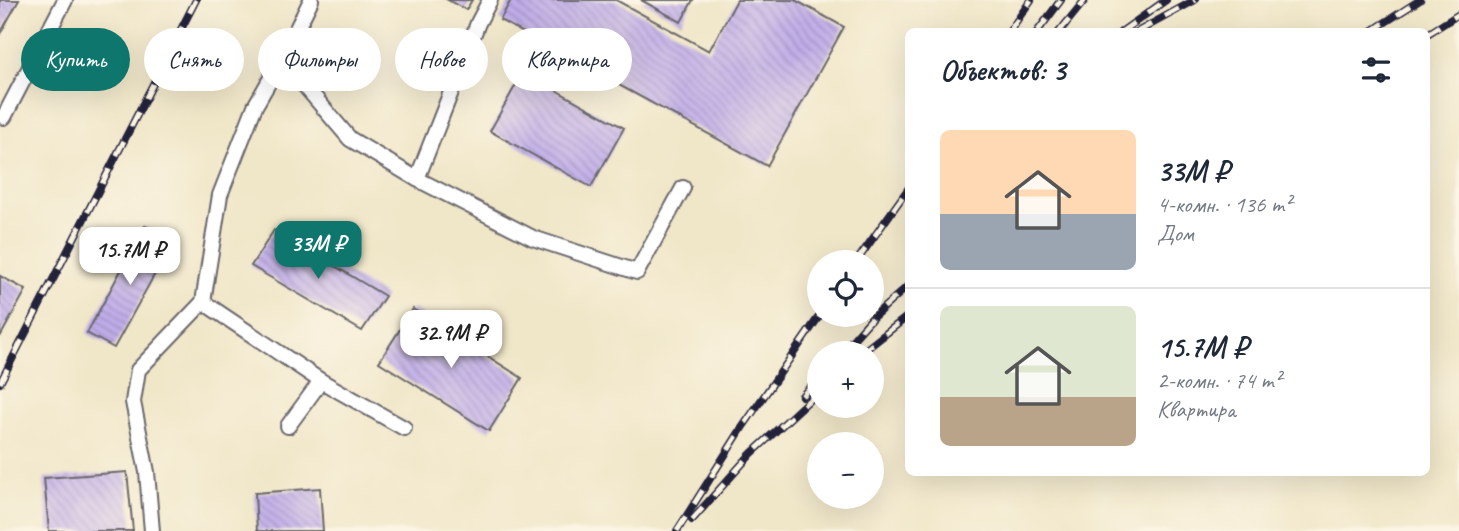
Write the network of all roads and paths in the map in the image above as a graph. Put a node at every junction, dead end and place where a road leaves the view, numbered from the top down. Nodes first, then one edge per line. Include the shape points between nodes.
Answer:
1 (65, 0) edge
2 (311, 0) edge
3 (490, 0) edge
4 (297, 28) edge
5 (264, 91) edge
6 (309, 91) edge
7 (4, 117) dead end
8 (417, 178) junction
9 (683, 188) dead end
10 (203, 303) junction
11 (321, 381) junction
12 (288, 426) dead end
13 (404, 428) dead end
14 (152, 531) edge

1 - 7 lane
2 - 4 lane
3 - 8 lane
5 - 10 lane via 220,195
6 - 8 lane via 350,139
8 - 9 lane via 533,237 637,272
10 - 11 lane
10 - 14 lane via 138,370 133,402 147,472
11 - 12 lane
11 - 13 lane

